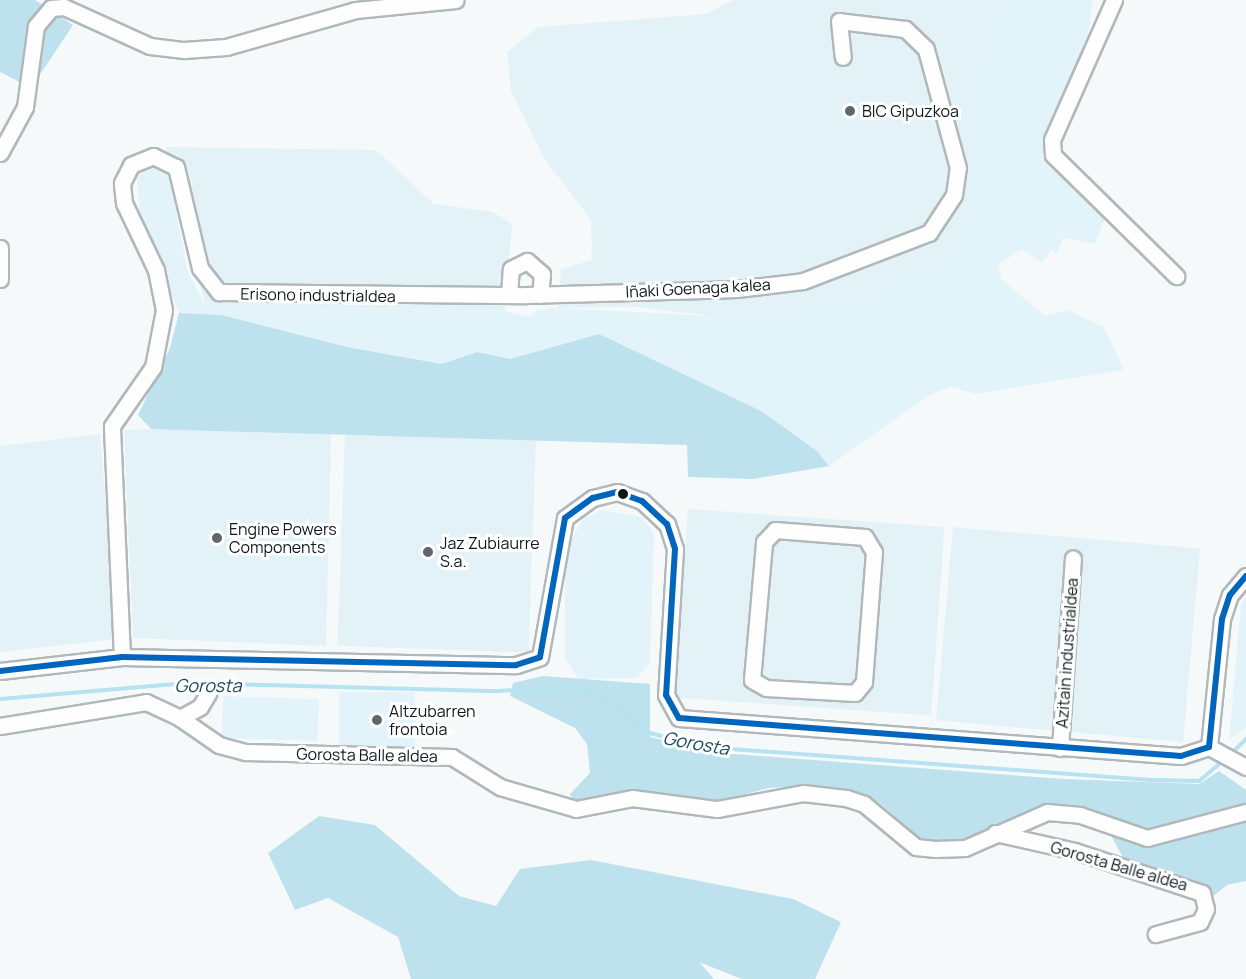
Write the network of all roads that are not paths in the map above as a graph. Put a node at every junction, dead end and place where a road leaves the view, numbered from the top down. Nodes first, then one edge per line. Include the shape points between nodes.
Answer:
1 (456, 0) edge
2 (1114, 0) edge
3 (843, 57) dead end
4 (0, 153) edge
5 (0, 248) edge
6 (1176, 276) dead end
7 (0, 279) edge
8 (509, 295) junction
9 (533, 295) junction
10 (1073, 558) dead end
11 (1246, 576) edge
12 (122, 657) junction
13 (0, 671) edge
14 (806, 690) joint
15 (209, 692) dead end
16 (180, 718) junction
17 (0, 726) edge
18 (1060, 748) junction
19 (1215, 750) junction
20 (1246, 767) edge
21 (1246, 812) edge
22 (995, 833) junction
23 (1156, 934) dead end

1 - 4 street via 356,10 226,47 184,50 150,46 64,6 51,8 36,26 25,107
2 - 6 street via 1052,140 1053,155
3 - 9 street, Iñaki Goenaga kalea via 839,21 905,29 926,49 958,168 954,195 929,233 803,280 737,289
5 - 7 street
8 - 9 street, Erisono industrialdea
8 - 9 street via 511,269 527,261 542,274
8 - 12 street, Erisono industrialdea via 219,292 200,268 176,167 153,156 131,165 122,183 124,203 156,270 164,310 153,367 112,426
10 - 18 street, Azitain industrialdea
11 - 19 street via 1230,595 1222,619
12 - 13 street, Azitain industrialdea
12 - 18 street, Azitain industrialdea via 516,666 531,661 540,657 565,518 593,498 617,492 642,501 667,524 675,549 666,695 679,718
14 - 14 street via 855,693 864,682 874,552 865,537 775,530 764,542 752,680 766,688
15 - 16 street via 200,707
16 - 17 street, Gorosta Balle aldea via 146,702
16 - 22 street, Gorosta Balle aldea via 219,745 246,752 452,757 500,787 576,809 632,798 717,809 803,794 864,804 916,847 965,848
18 - 19 street, Azitain industrialdea via 1182,756
19 - 20 street
21 - 22 street, Gorosta Balle aldea via 1146,838 1080,815 1047,812
22 - 23 street, Gorosta Balle aldea via 1075,851 1202,893 1206,909 1200,922

